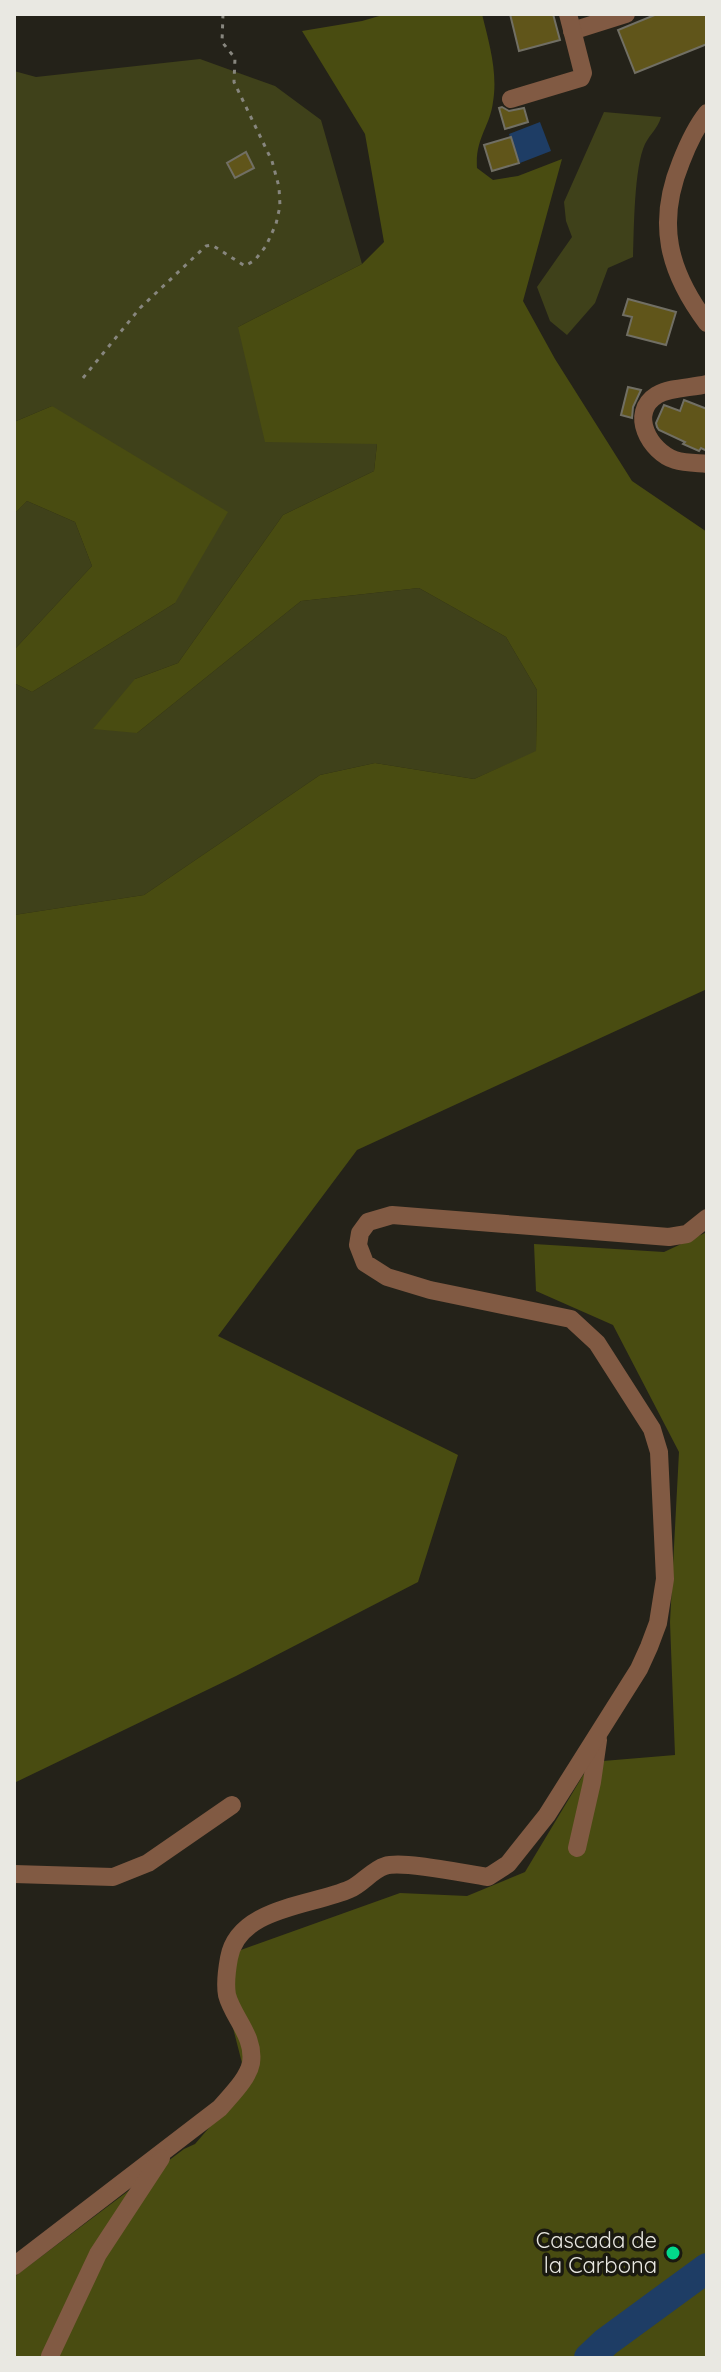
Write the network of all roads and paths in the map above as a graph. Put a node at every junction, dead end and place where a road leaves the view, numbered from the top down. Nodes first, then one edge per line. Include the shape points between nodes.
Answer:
1 (223, 14) edge
2 (618, 15) edge
3 (570, 22) edge
4 (511, 99) dead end
5 (707, 113) edge
6 (707, 323) edge
7 (83, 378) dead end
8 (707, 384) edge
9 (707, 464) edge
10 (707, 1218) edge
11 (599, 1733) junction
12 (232, 1805) dead end
13 (577, 1848) dead end
14 (14, 1874) edge
15 (169, 2145) junction
16 (14, 2266) edge
17 (50, 2356) edge

1 - 7 path via 222,42 235,58 234,82 279,187 276,224 266,246 245,266 206,246 140,308
2 - 3 street
3 - 4 street via 581,78
5 - 6 street via 677,172 666,224 674,265
8 - 9 street via 657,395 648,403 643,422 648,438 662,453
10 - 11 street via 687,1234 669,1237 392,1215 368,1222 360,1233 365,1263 387,1277 571,1319 597,1343 652,1429 663,1493 665,1579 658,1623 639,1669
11 - 13 street
11 - 15 street via 547,1815 508,1864 488,1877 386,1865 350,1889 292,1905 245,1928 229,1954 227,1995 247,2031 251,2063 220,2108
12 - 14 street via 148,1863 113,1877
15 - 16 street
15 - 17 street via 98,2254

